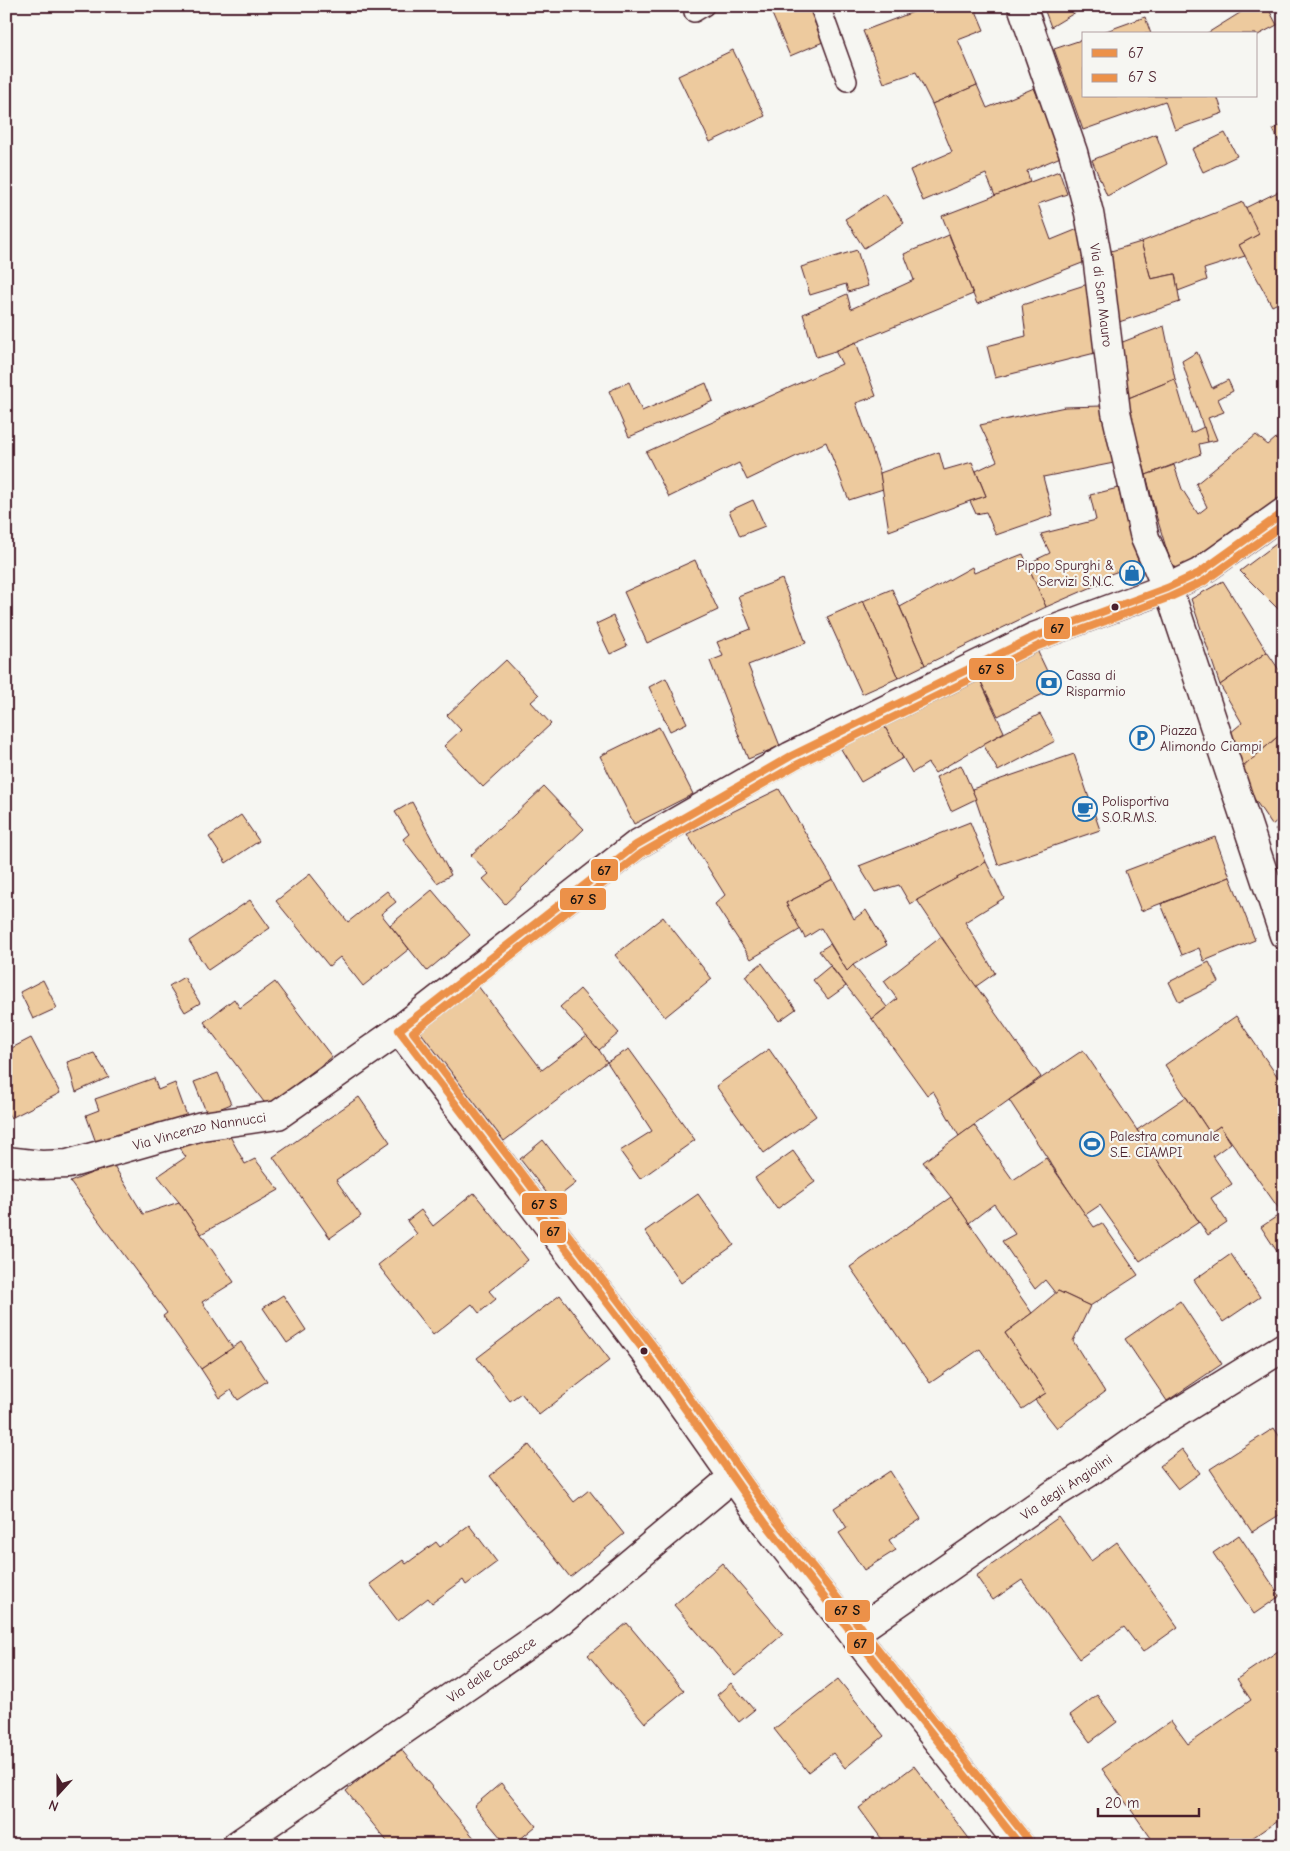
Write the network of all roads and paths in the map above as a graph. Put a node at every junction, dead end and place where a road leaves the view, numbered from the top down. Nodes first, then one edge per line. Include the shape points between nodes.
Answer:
1 (820, 6) edge
2 (1022, 6) edge
3 (847, 81) dead end
4 (1284, 512) edge
5 (1167, 588) junction
6 (1284, 935) edge
7 (399, 1030) junction
8 (6, 1161) edge
9 (1284, 1347) edge
10 (734, 1479) junction
11 (853, 1634) junction
12 (237, 1845) edge
13 (1020, 1845) edge

1 - 3 lane
2 - 5 street, Via di San Mauro via 1073,152 1089,213 1116,412 1145,538
4 - 5 street via 1199,573
5 - 6 street
5 - 7 street, Via Vincenzo Nannucci via 1034,637 791,756 636,845
7 - 8 street, Via Vincenzo Nannucci via 278,1115 202,1126 68,1164 33,1165
7 - 10 street via 645,1352
9 - 11 street, Via degli Angiolini via 1148,1430
10 - 11 street
10 - 12 street, Via delle Casacce via 560,1622
11 - 13 street

